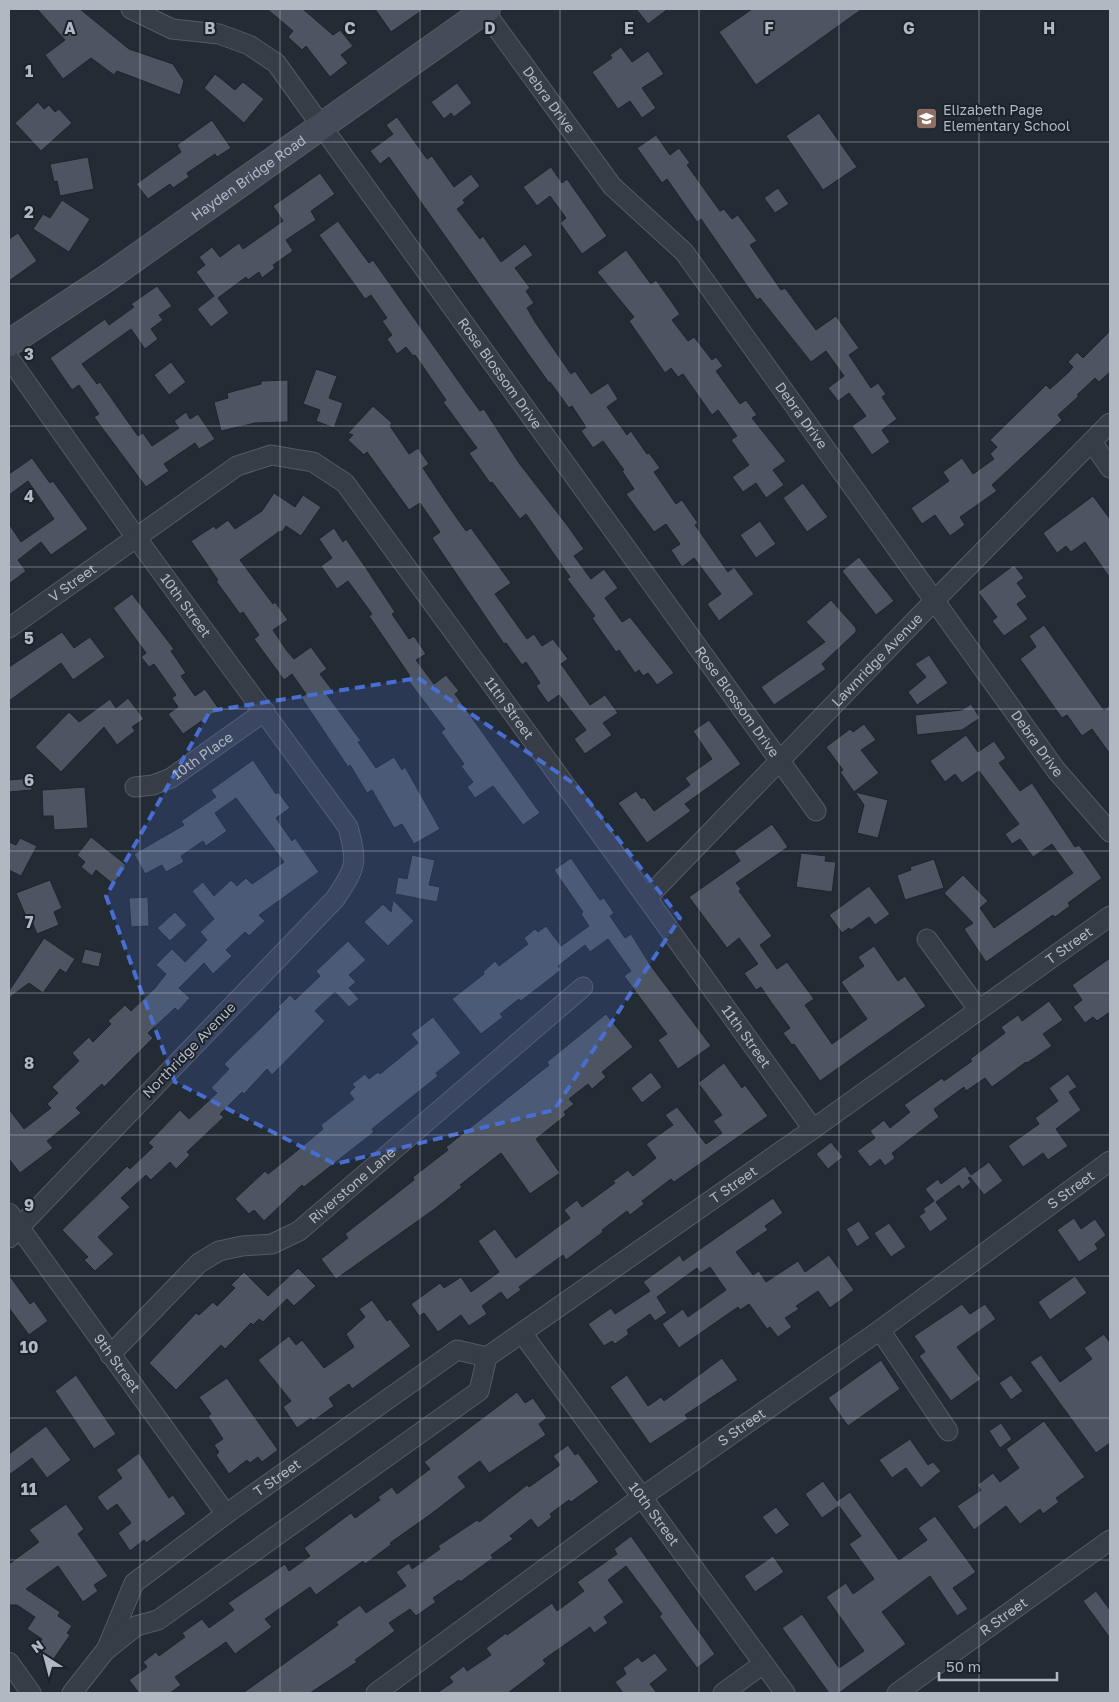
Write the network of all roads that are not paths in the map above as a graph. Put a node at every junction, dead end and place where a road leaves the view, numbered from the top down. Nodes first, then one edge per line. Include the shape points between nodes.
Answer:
1 (131, 9) edge
2 (485, 9) edge
3 (322, 125) junction
4 (9, 343) edge
5 (9, 358) edge
6 (1110, 423) edge
7 (1092, 442) junction
8 (1110, 468) edge
9 (135, 536) junction
10 (935, 600) junction
11 (9, 628) edge
12 (265, 711) junction
13 (780, 761) junction
14 (135, 788) dead end
15 (816, 811) dead end
16 (1110, 832) edge
17 (355, 855) joint
18 (647, 898) junction
19 (1110, 916) edge
20 (927, 939) dead end
21 (583, 987) dead end
22 (978, 1009) junction
23 (813, 1129) junction
24 (1110, 1161) edge
25 (12, 1226) edge
26 (880, 1330) junction
27 (522, 1333) junction
28 (110, 1355) junction
29 (487, 1357) junction
30 (948, 1430) dead end
31 (642, 1497) junction
32 (226, 1514) junction
33 (1110, 1540) edge
34 (105, 1651) junction
35 (9, 1662) edge
36 (763, 1664) junction
37 (31, 1693) edge
38 (72, 1693) edge
39 (376, 1693) edge
40 (723, 1693) edge
41 (785, 1693) edge
42 (897, 1693) edge

1 - 3 street, Rose Blossom Drive via 172,29 220,34 249,45 276,63
2 - 3 street, Hayden Bridge Road
2 - 10 street, Debra Drive via 612,186 684,252
3 - 4 street, Hayden Bridge Road via 107,278
3 - 13 street, Rose Blossom Drive
5 - 9 street, 10th Street
6 - 7 street, Lawnridge Avenue
7 - 8 street
7 - 10 street, Lawnridge Avenue
9 - 11 street, V Street
9 - 12 street, 10th Street
9 - 18 street, 11th Street via 237,466 271,454 313,462 345,483
10 - 13 street, Lawnridge Avenue
10 - 16 street, Debra Drive via 1056,770
12 - 14 street, 10th Place via 171,778
12 - 17 street, 10th Street via 348,827
13 - 15 street, Rose Blossom Drive
13 - 18 street, Lawnridge Avenue
17 - 25 street, Northridge Avenue via 350,876 335,898
18 - 23 street, 11th Street
19 - 22 street, T Street
20 - 22 street
21 - 28 street, Riverstone Lane via 299,1231 272,1244 219,1251 199,1263
22 - 23 street, T Street
23 - 27 street, T Street
24 - 26 street, S Street
25 - 28 street, 9th Street
26 - 30 street
26 - 31 street, S Street
27 - 29 street, T Street
27 - 31 street, 10th Street
28 - 32 street, 9th Street
29 - 32 street, T Street via 456,1350
29 - 34 street, T Street via 479,1392 158,1620 136,1626
31 - 36 street, 10th Street
31 - 39 street, S Street
32 - 34 street, T Street via 134,1582
33 - 42 street, R Street
34 - 38 street, T Street
35 - 37 street
36 - 40 street
36 - 41 street, 10th Street

